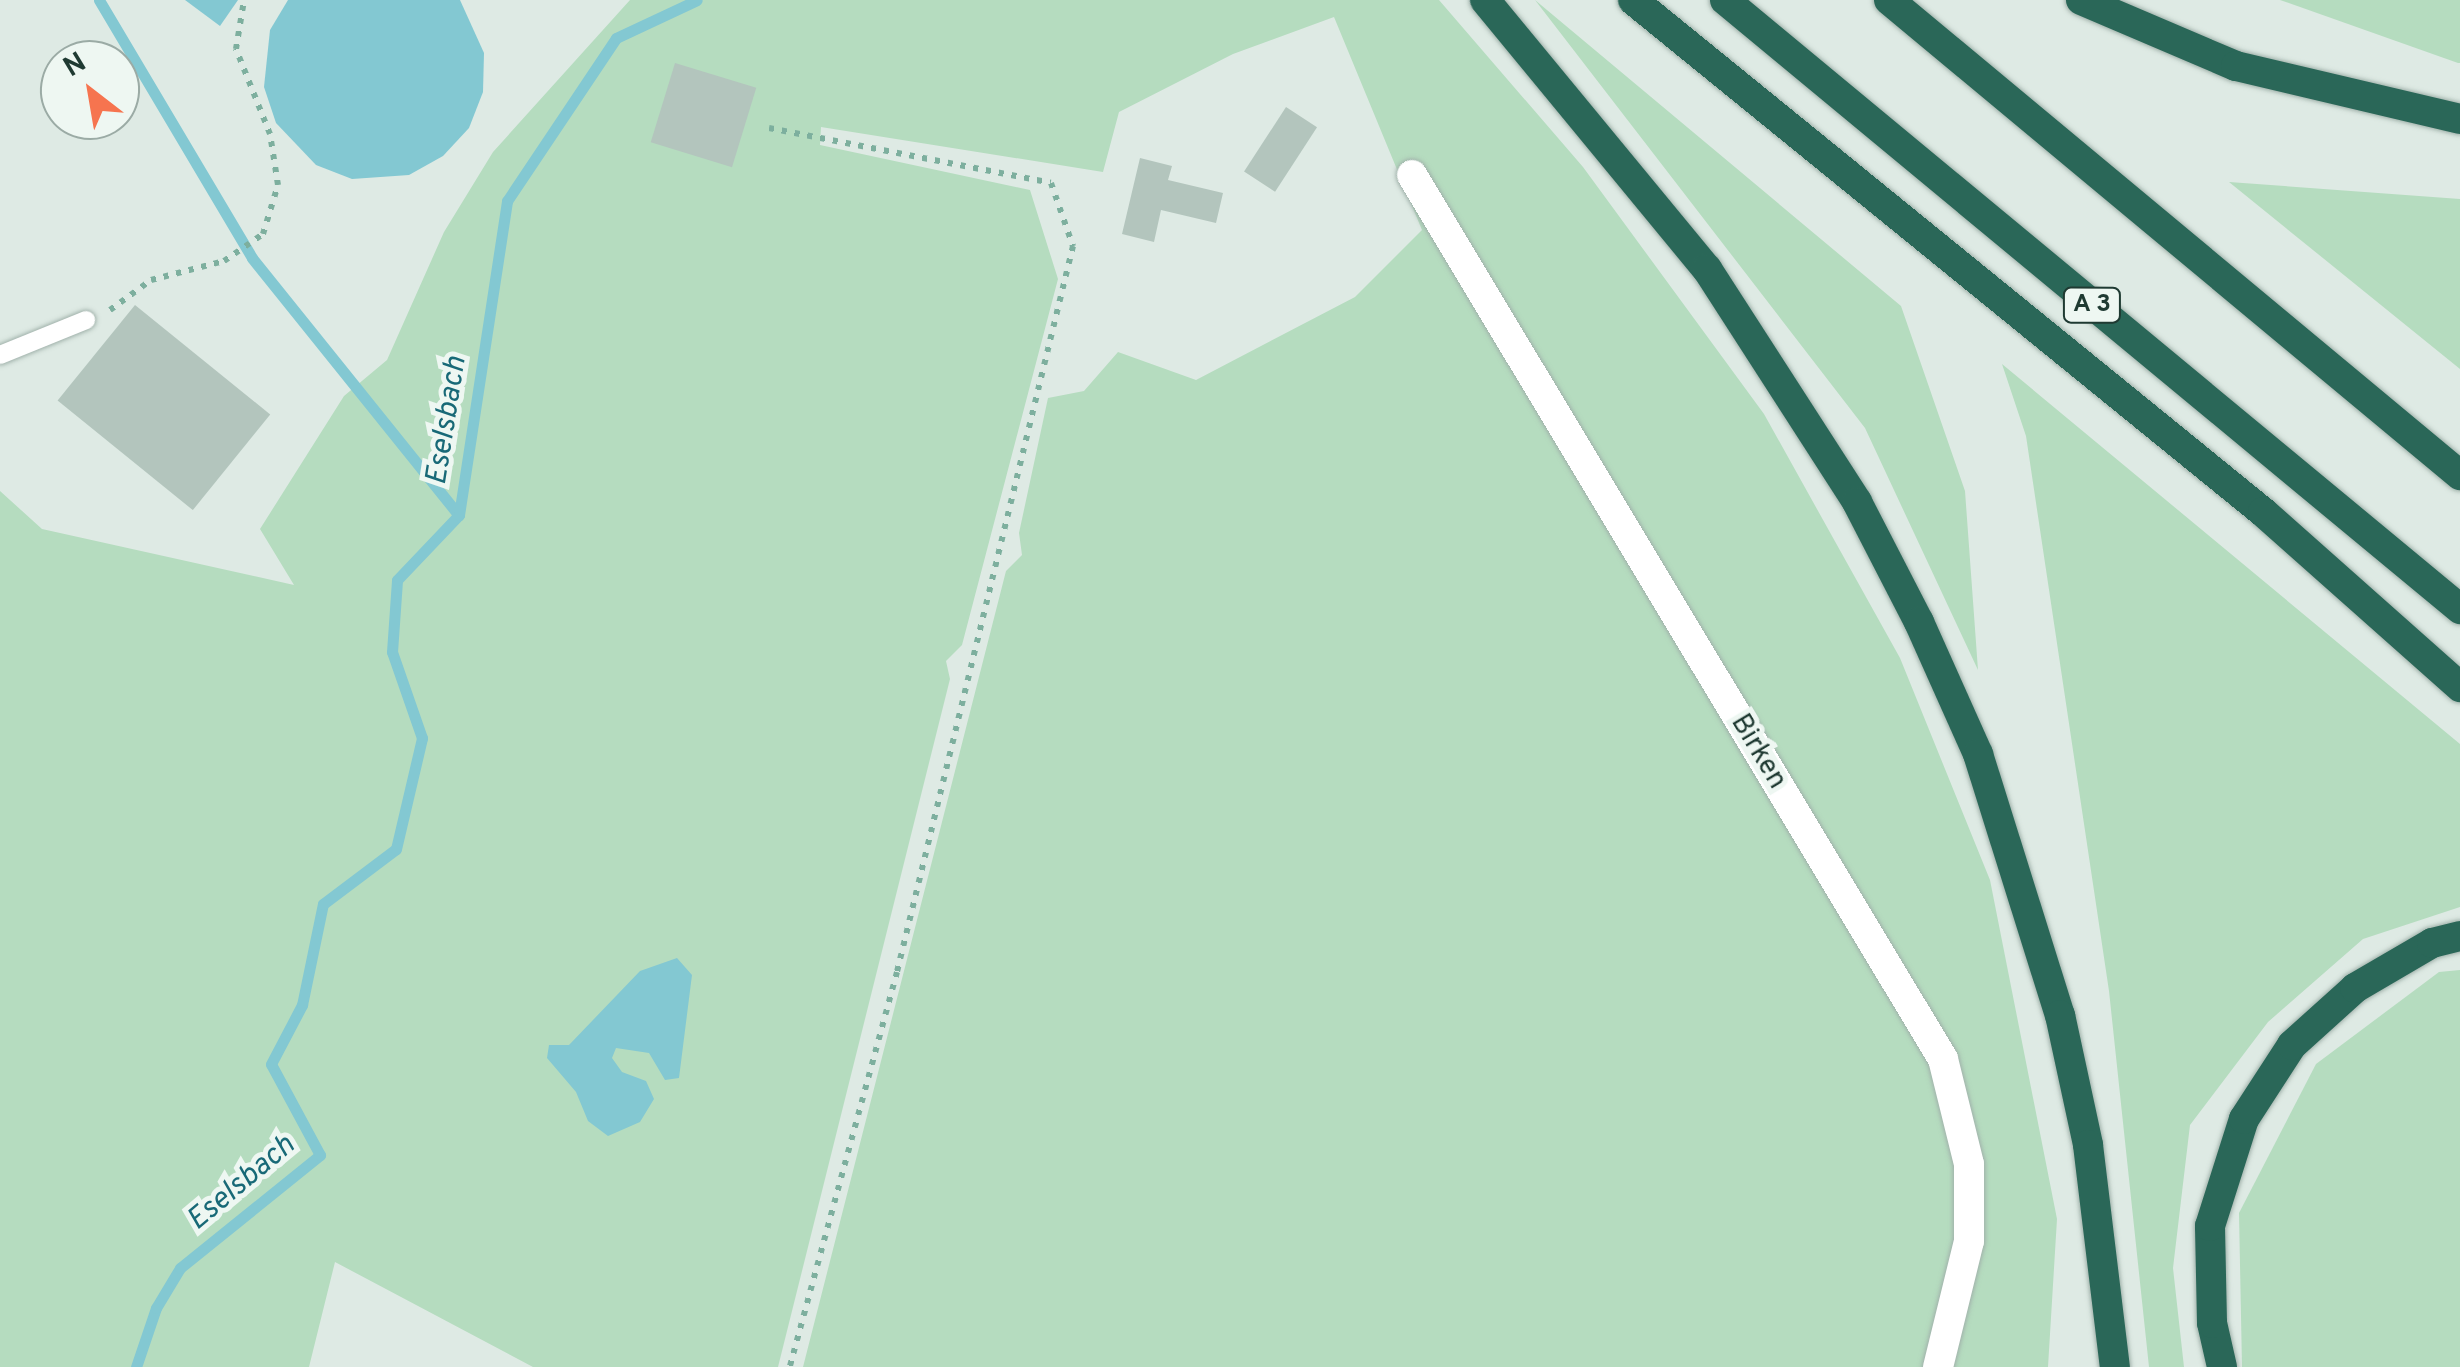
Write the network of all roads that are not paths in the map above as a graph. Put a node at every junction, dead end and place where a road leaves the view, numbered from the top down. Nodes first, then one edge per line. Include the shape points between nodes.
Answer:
1 (1485, 0) edge
2 (1633, 0) edge
3 (1725, 0) edge
4 (1889, 0) edge
5 (2081, 0) edge
6 (2460, 119) edge
7 (1412, 175) dead end
8 (86, 320) road end
9 (0, 355) edge
10 (2460, 475) edge
11 (2460, 609) edge
12 (2460, 688) edge
13 (2460, 936) edge
14 (1938, 1367) edge
15 (2114, 1367) edge
16 (2222, 1367) edge

1 - 15 highway via 1707,269 1857,502 1919,622 1990,790 2060,1015 2090,1163
2 - 12 highway via 2263,512
3 - 11 highway, A 3
4 - 10 highway
5 - 6 highway via 2236,66
7 - 14 street, Birken via 1942,1059 1969,1164 1969,1241
8 - 9 lane
13 - 16 highway via 2432,944 2355,988 2292,1045 2244,1119 2210,1226 2212,1323

